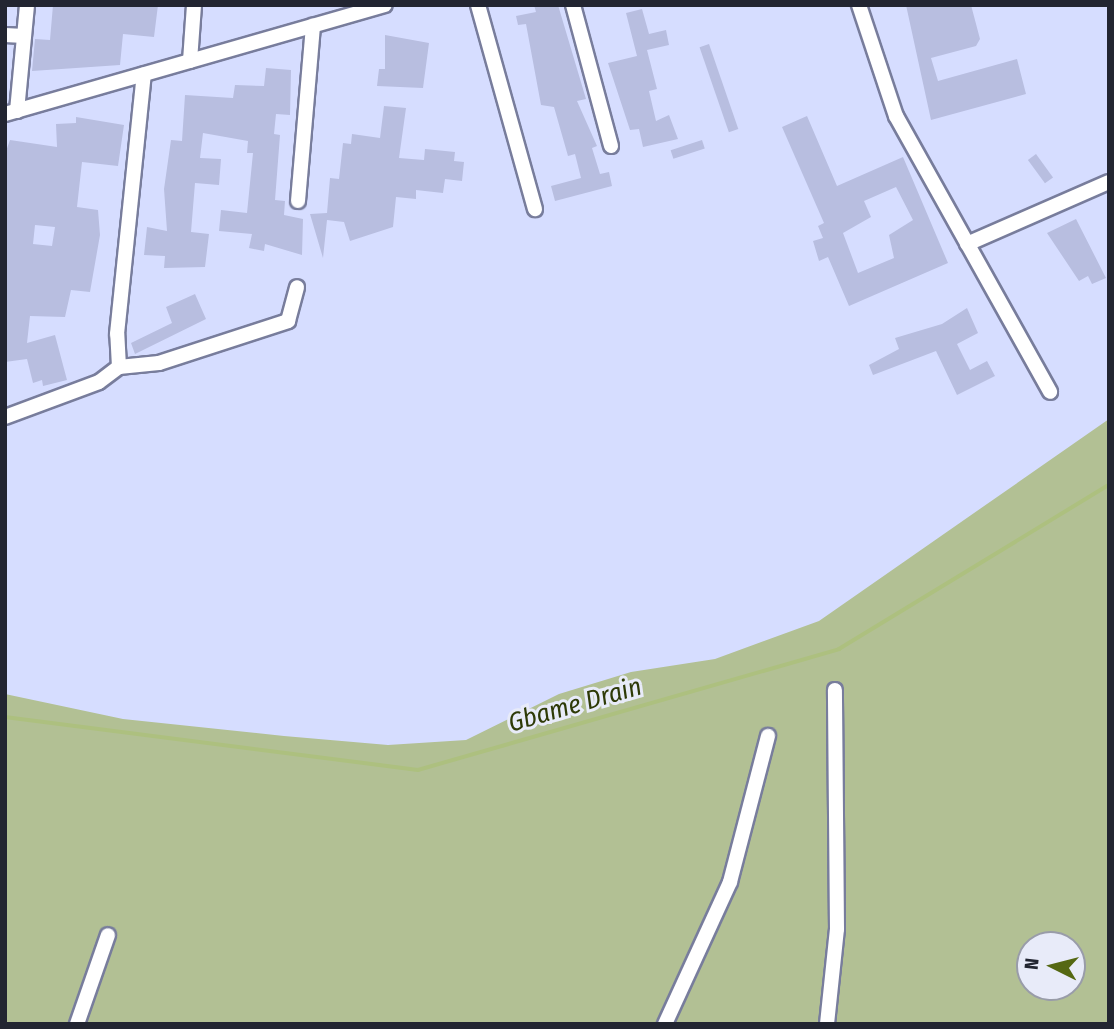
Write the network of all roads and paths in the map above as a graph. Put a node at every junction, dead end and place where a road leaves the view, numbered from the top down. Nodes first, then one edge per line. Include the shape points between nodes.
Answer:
1 (27, 5) edge
2 (194, 5) edge
3 (385, 5) edge
4 (478, 5) edge
5 (573, 5) edge
6 (859, 5) edge
7 (313, 26) junction
8 (5, 35) edge
9 (24, 36) junction
10 (190, 61) junction
11 (144, 74) junction
12 (11, 112) edge
13 (611, 146) dead end
14 (1109, 182) edge
15 (298, 201) dead end
16 (534, 209) dead end
17 (967, 244) junction
18 (297, 287) dead end
19 (119, 367) junction
20 (1050, 392) dead end
21 (5, 417) edge
22 (835, 690) dead end
23 (768, 736) dead end
24 (108, 935) dead end
25 (77, 1024) edge
26 (665, 1024) edge
27 (827, 1024) edge

1 - 9 street
2 - 10 street
3 - 7 street
4 - 16 street
5 - 13 street
6 - 17 street via 895,116
7 - 10 street
7 - 15 street
8 - 9 street
9 - 12 street
10 - 11 street
11 - 12 street
11 - 19 street via 117,334
14 - 17 street
17 - 20 street
18 - 19 street via 288,321 159,363
19 - 21 street via 99,382
22 - 27 street via 837,929
23 - 26 street via 730,882
24 - 25 street

